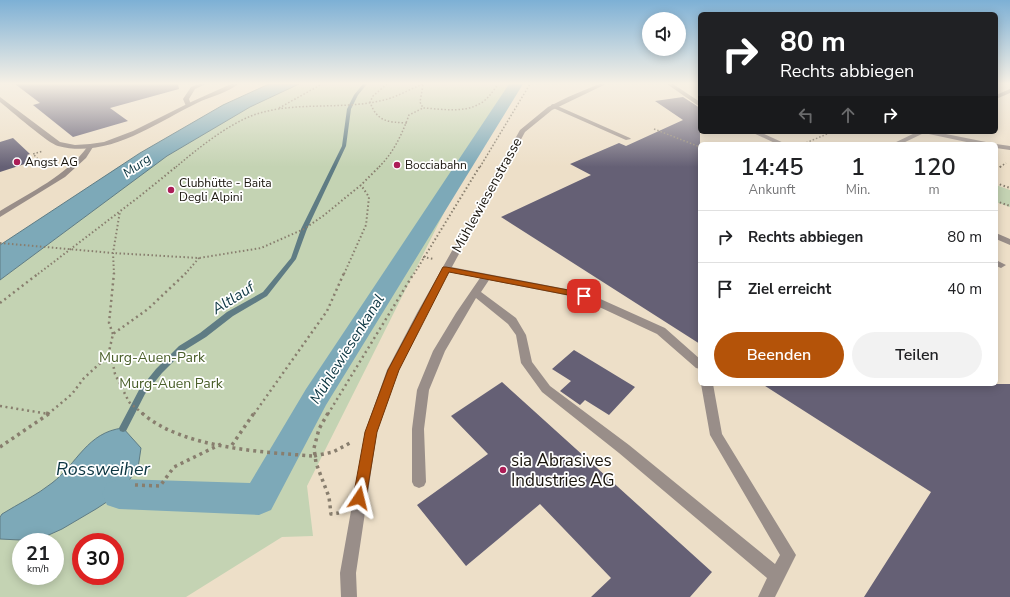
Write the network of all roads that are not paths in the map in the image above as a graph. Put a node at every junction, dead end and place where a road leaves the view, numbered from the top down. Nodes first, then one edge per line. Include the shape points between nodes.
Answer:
1 (17, 112) edge
2 (173, 112) edge
3 (544, 112) edge
4 (566, 112) edge
5 (759, 134) edge
6 (918, 134) edge
7 (936, 134) edge
8 (628, 139) dead end
9 (778, 142) edge
10 (900, 142) edge
11 (976, 142) edge
12 (998, 146) edge
13 (90, 147) junction
14 (1010, 148) edge
15 (0, 215) edge
16 (998, 237) edge
17 (1010, 242) edge
18 (446, 269) junction
19 (486, 277) junction
20 (476, 293) junction
21 (698, 363) edge
22 (707, 386) edge
23 (419, 482) dead end
24 (777, 576) junction
25 (349, 597) edge
26 (766, 597) edge

1 - 13 street via 58,144
2 - 13 street via 121,139
3 - 18 street, Mühlewiesenstrasse via 522,131
4 - 8 street
5 - 9 street
6 - 10 street
7 - 11 street
12 - 14 street
13 - 15 street via 70,170
16 - 17 street
18 - 19 street
18 - 25 street, Mühlewiesenstrasse via 393,370 369,440 348,573
19 - 20 street
19 - 21 street via 584,296 661,331
20 - 23 street via 439,351 423,390 418,429
20 - 24 street via 512,321 521,336 527,363 546,389 630,454
22 - 24 street via 716,435 788,555
24 - 26 street

